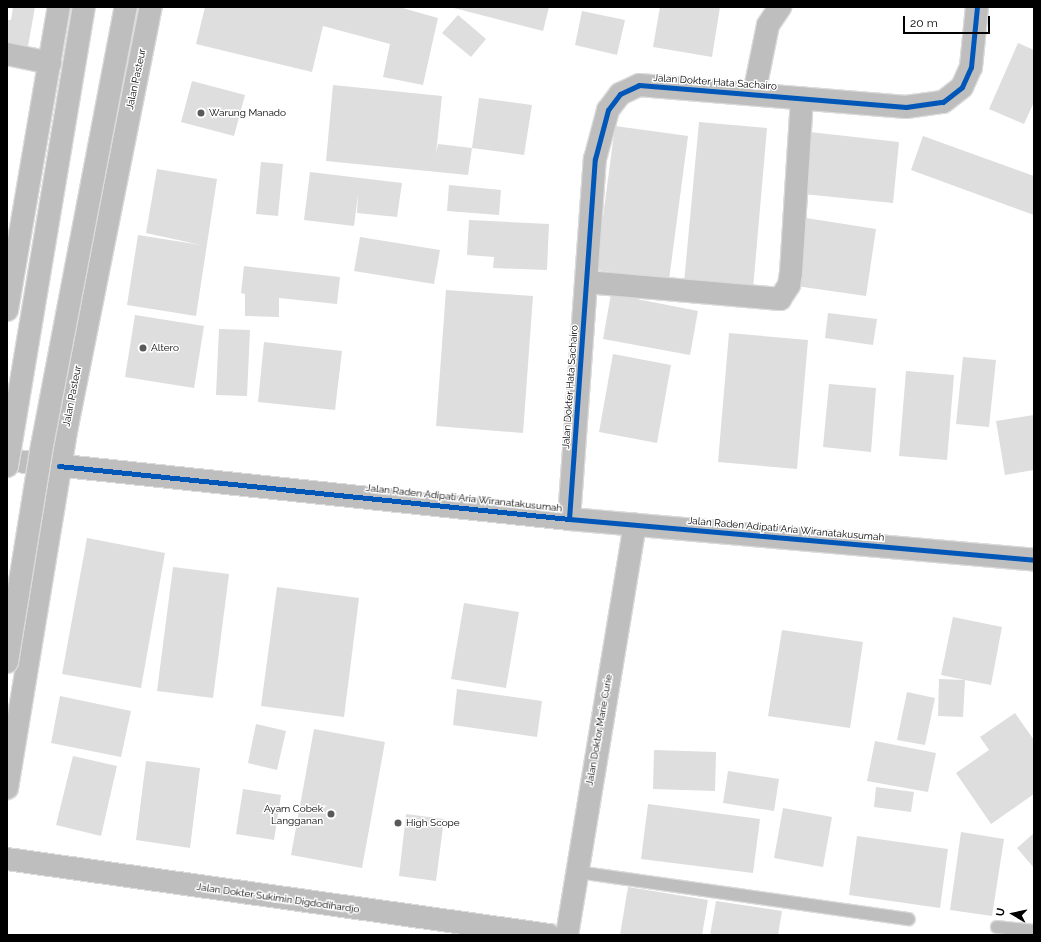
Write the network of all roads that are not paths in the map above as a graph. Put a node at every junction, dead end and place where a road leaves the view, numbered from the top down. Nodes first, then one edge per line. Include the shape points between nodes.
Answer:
1 (60, 7) edge
2 (84, 7) edge
3 (126, 7) edge
4 (151, 7) edge
5 (780, 7) edge
6 (977, 7) edge
7 (13, 55) edge
8 (50, 63) junction
9 (754, 94) junction
10 (802, 98) junction
11 (586, 282) junction
12 (7, 310) edge
13 (7, 460) edge
14 (7, 466) edge
15 (59, 466) junction
16 (569, 519) junction
17 (635, 525) junction
18 (1034, 560) edge
19 (7, 662) edge
20 (7, 788) edge
21 (7, 859) edge
22 (577, 872) junction
23 (909, 919) dead end
24 (997, 927) dead end
25 (1034, 931) edge
26 (549, 935) edge
27 (567, 935) edge

1 - 8 main road
2 - 14 main road, bridge
3 - 19 main road, bridge via 42,446
4 - 15 main road, Jalan Pasteur
5 - 9 main road, Jalan Dokter Hata Sachairo via 768,25
6 - 10 main road, Jalan Dokter Hata Sachairo via 971,67 962,87 943,102 906,107
7 - 8 main road
8 - 12 main road
9 - 10 main road, Jalan Dokter Hata Sachairo
9 - 11 main road, Jalan Dokter Hata Sachairo via 639,86 620,94 608,110 600,132
10 - 11 main road via 791,273 789,285 780,300
11 - 16 main road, Jalan Dokter Hata Sachairo
13 - 15 main road, Jalan Raden Adipati Aria Wiranatakusumah
15 - 16 main road, Jalan Raden Adipati Aria Wiranatakusumah
15 - 20 main road, Jalan Pasteur
16 - 17 main road, Jalan Raden Adipati Aria Wiranatakusumah
17 - 18 main road, Jalan Raden Adipati Aria Wiranatakusumah
17 - 22 main road, Jalan Doktor Marie Curie
21 - 26 main road, Jalan Dokter Sukimin Digdodihardjo
22 - 23 lane
22 - 27 main road, Jalan Doktor Marie Curie
24 - 25 lane

